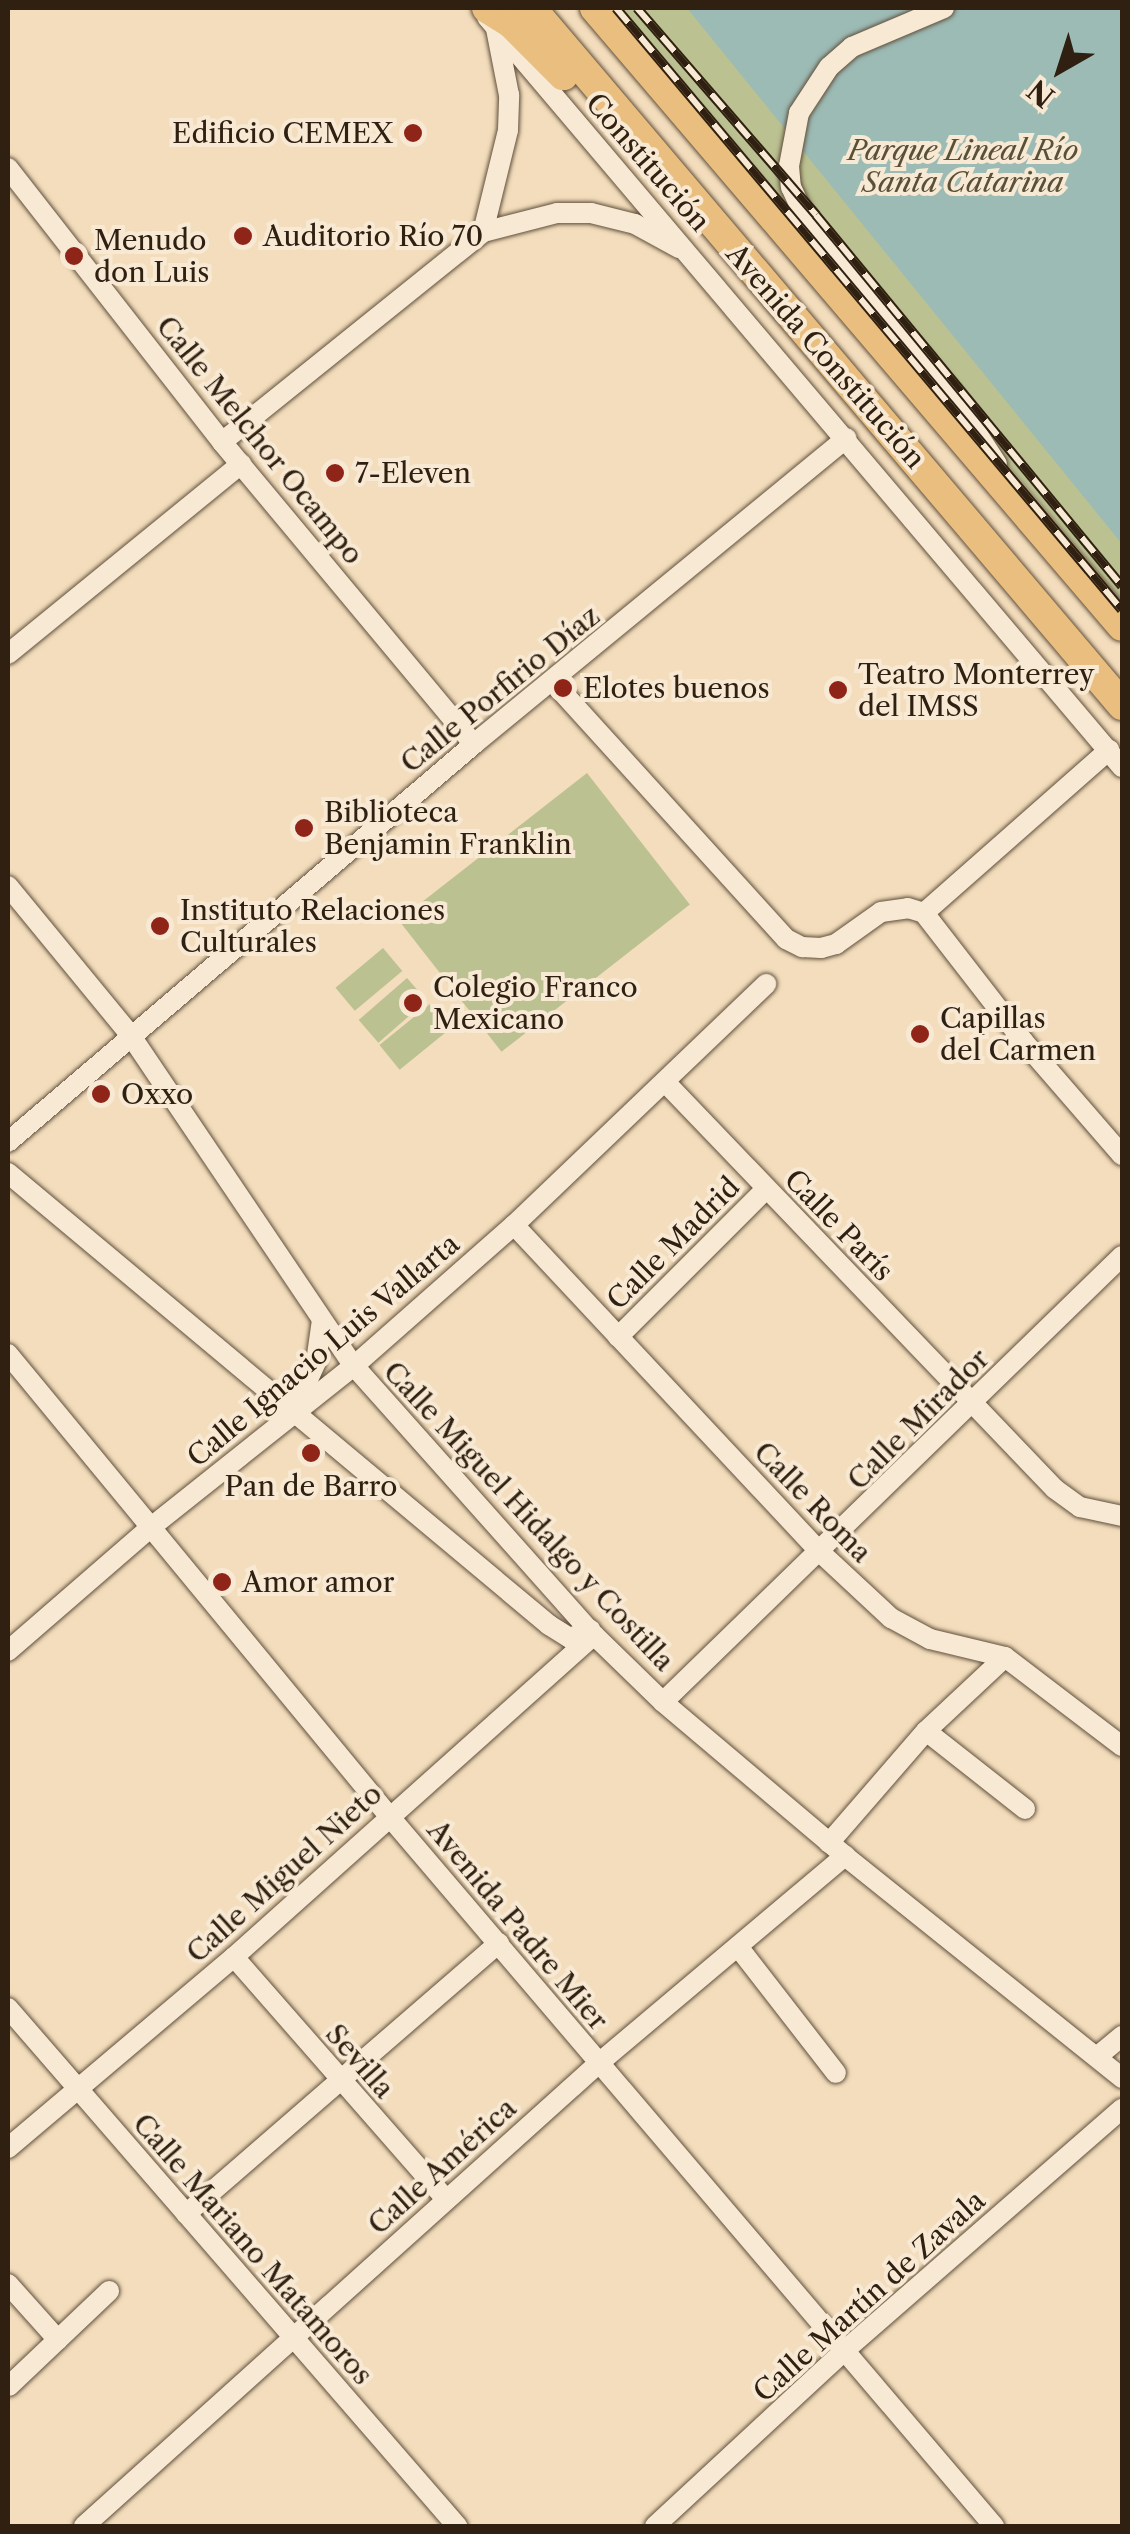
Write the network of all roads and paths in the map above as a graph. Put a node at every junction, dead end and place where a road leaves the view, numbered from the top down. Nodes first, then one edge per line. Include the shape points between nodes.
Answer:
1 (480, 8) edge
2 (531, 8) edge
3 (595, 8) edge
4 (944, 8) edge
5 (491, 17) edge
6 (8, 168) edge
7 (711, 223) junction
8 (482, 232) junction
9 (694, 256) junction
10 (847, 438) junction
11 (222, 442) junction
12 (241, 464) junction
13 (1012, 496) junction
14 (1122, 626) edge
15 (1072, 640) junction
16 (8, 654) edge
17 (553, 682) junction
18 (1122, 705) edge
19 (1122, 722) edge
20 (474, 744) junction
21 (1116, 758) edge
22 (8, 886) edge
23 (924, 914) junction
24 (766, 984) dead end
25 (131, 1036) junction
26 (666, 1083) junction
27 (8, 1142) edge
28 (1122, 1156) edge
29 (8, 1173) edge
30 (766, 1189) junction
31 (514, 1225) junction
32 (1122, 1256) edge
33 (322, 1320) junction
34 (618, 1336) junction
35 (8, 1354) edge
36 (354, 1366) junction
37 (972, 1404) junction
38 (293, 1412) junction
39 (1122, 1516) edge
40 (150, 1528) junction
41 (821, 1553) junction
42 (592, 1632) junction
43 (8, 1651) edge
44 (1005, 1657) junction
45 (663, 1702) junction
46 (926, 1730) junction
47 (1122, 1746) edge
48 (1025, 1809) dead end
49 (390, 1816) junction
50 (837, 1850) junction
51 (499, 1943) junction
52 (739, 1948) junction
53 (234, 1958) junction
54 (8, 2008) edge
55 (1122, 2036) edge
56 (1098, 2056) junction
57 (599, 2064) junction
58 (836, 2072) dead end
59 (1122, 2078) edge
60 (341, 2081) junction
61 (78, 2089) junction
62 (1122, 2109) edge
63 (8, 2148) edge
64 (446, 2200) junction
65 (186, 2214) junction
66 (8, 2284) edge
67 (109, 2292) dead end
68 (294, 2337) junction
69 (58, 2340) junction
70 (843, 2352) junction
71 (9, 2386) edge
72 (87, 2525) edge
73 (457, 2526) edge
74 (655, 2526) edge
75 (994, 2526) edge

1 - 5 street, Constitución
2 - 7 highway, Avenida Constitución
3 - 13 highway, Avenida Constitución
4 - 13 street via 852,46 829,67 799,113 791,187 810,228 952,396
5 - 7 highway via 530,40
5 - 8 street via 509,95 508,130
5 - 9 street, Constitución
6 - 11 street, Calle Melchor Ocampo
7 - 15 highway, Avenida Constitución
8 - 9 street via 557,213 591,213 635,224
8 - 11 street
9 - 10 street, Constitución
10 - 17 street, Calle Porfirio Díaz
10 - 21 street, Constitución
11 - 12 street, Calle Melchor Ocampo
12 - 16 street
12 - 20 street, Calle Melchor Ocampo
13 - 14 highway, Avenida Constitución
15 - 18 highway, Avenida Constitución
15 - 19 highway
17 - 20 street, Calle Porfirio Díaz
17 - 23 street via 786,939 820,948 881,912 908,908
20 - 25 street, Calle Porfirio Díaz
21 - 23 street
22 - 25 street, Calle Miguel Hidalgo y Costilla
23 - 28 street
24 - 26 street, Calle Ignacio Luis Vallarta
25 - 27 street, Calle Porfirio Díaz
25 - 33 street, Calle Miguel Hidalgo y Costilla
26 - 30 street, Calle París
26 - 31 street, Calle Ignacio Luis Vallarta
29 - 38 street
30 - 34 street, Calle Madrid
30 - 37 street, Calle París
31 - 34 street, Calle Roma
31 - 36 street, Calle Ignacio Luis Vallarta
32 - 37 street, Calle Mirador
33 - 36 street, Calle Miguel Hidalgo y Costilla
33 - 38 street via 316,1362
34 - 41 street, Calle Roma
35 - 40 street, Avenida Padre Mier
36 - 38 street, Calle Ignacio Luis Vallarta
36 - 42 street, Calle Miguel Hidalgo y Costilla
37 - 39 street, Calle París via 1068,1501
37 - 41 street, Calle Mirador
38 - 40 street, Calle Ignacio Luis Vallarta
38 - 42 street via 549,1625 570,1638
40 - 43 street, Calle Ignacio Luis Vallarta
40 - 49 street, Avenida Padre Mier
41 - 44 street, Calle Roma via 908,1630
41 - 45 street, Calle Mirador
42 - 45 street, Calle Miguel Hidalgo y Costilla
42 - 49 street, Calle Miguel Nieto
44 - 46 street, Calle América
44 - 47 street, Calle Roma
45 - 50 street, Calle Miguel Hidalgo y Costilla
46 - 48 street
46 - 50 street, Calle América
49 - 51 street, Avenida Padre Mier
49 - 53 street, Calle Miguel Nieto
50 - 52 street, Calle América
50 - 56 street, Calle Miguel Hidalgo y Costilla
51 - 57 street, Avenida Padre Mier
51 - 60 street
52 - 57 street, Calle América
52 - 58 street
53 - 60 street, Sevilla
53 - 61 street, Calle Miguel Nieto
54 - 61 street, Calle Mariano Matamoros
55 - 56 street
56 - 59 street, Calle Miguel Hidalgo y Costilla
57 - 64 street, Calle América
57 - 70 street, Avenida Padre Mier
60 - 64 street, Sevilla
60 - 65 street
61 - 63 street, Calle Miguel Nieto
61 - 65 street, Calle Mariano Matamoros
62 - 70 street, Calle Martín de Zavala
64 - 68 street, Calle América
65 - 68 street, Calle Mariano Matamoros
66 - 69 street
67 - 69 street
68 - 72 street, Calle América
68 - 73 street, Calle Mariano Matamoros
69 - 71 street
70 - 74 street, Calle Martín de Zavala
70 - 75 street, Avenida Padre Mier

